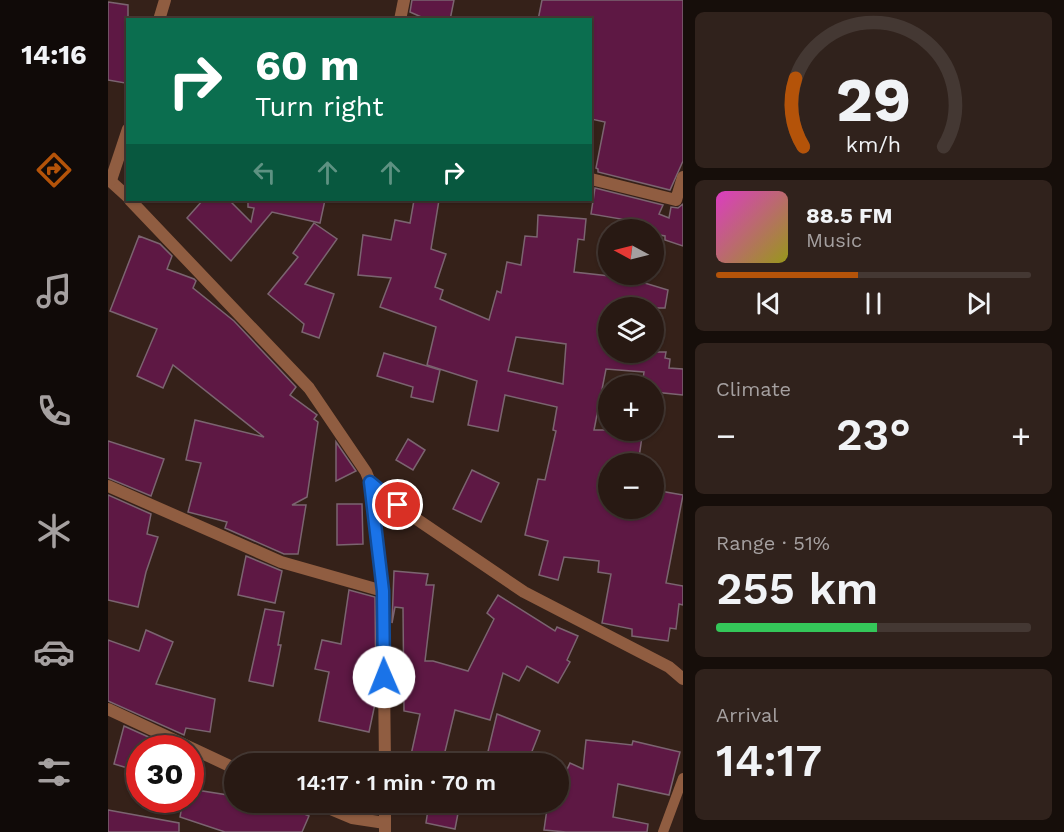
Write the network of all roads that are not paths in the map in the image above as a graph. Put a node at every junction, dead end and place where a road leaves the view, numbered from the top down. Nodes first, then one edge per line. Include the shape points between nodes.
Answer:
1 (165, 0) edge
2 (404, 0) edge
3 (160, 18) edge
4 (400, 18) edge
5 (126, 134) edge
6 (683, 177) edge
7 (109, 179) edge
8 (592, 179) edge
9 (126, 195) edge
10 (132, 201) edge
11 (370, 482) junction
12 (108, 486) edge
13 (383, 591) junction
14 (683, 678) edge
15 (108, 710) edge
16 (385, 753) edge
17 (224, 763) edge
18 (683, 778) edge
19 (340, 813) edge
20 (385, 827) edge
21 (663, 832) edge

1 - 3 street
2 - 4 street
5 - 7 street
6 - 8 street via 676,200
7 - 9 street
10 - 11 street via 309,388
11 - 13 street
11 - 14 street via 412,516 524,592 669,667
12 - 13 street via 281,562
13 - 16 street
15 - 17 street
18 - 21 lane
19 - 20 street

